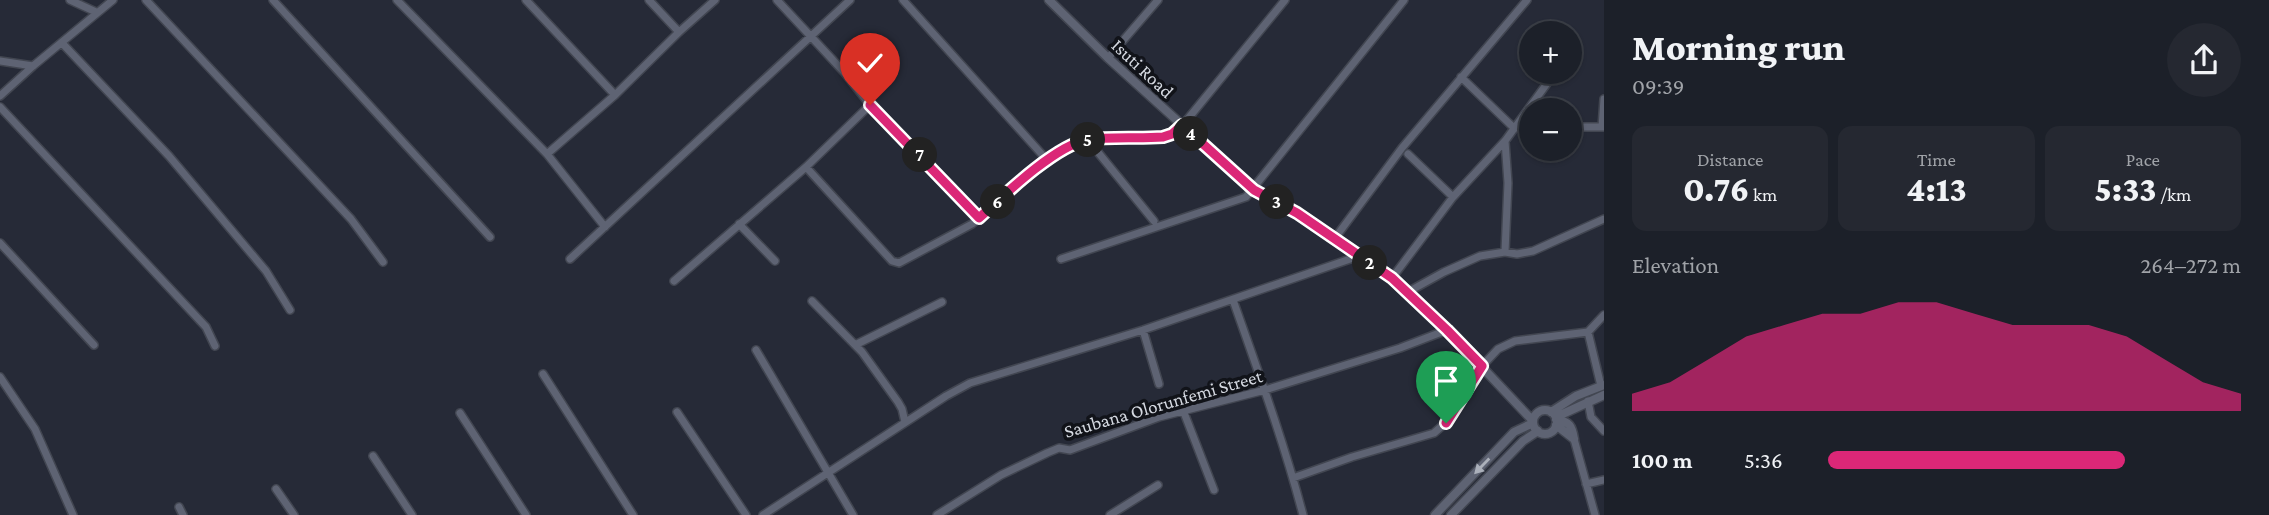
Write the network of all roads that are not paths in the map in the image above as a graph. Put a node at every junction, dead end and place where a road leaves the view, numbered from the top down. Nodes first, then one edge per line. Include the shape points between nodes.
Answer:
1 (70, 0) edge
2 (113, 0) edge
3 (146, 0) edge
4 (273, 0) edge
5 (397, 0) edge
6 (526, 0) edge
7 (649, 0) edge
8 (715, 0) edge
9 (777, 0) edge
10 (850, 0) edge
11 (903, 0) edge
12 (1049, 0) edge
13 (1158, 0) edge
14 (1285, 0) edge
15 (1404, 0) edge
16 (1527, 0) edge
17 (96, 12) junction
18 (679, 32) junction
19 (812, 37) junction
20 (62, 43) junction
21 (1108, 58) junction
22 (0, 61) edge
23 (33, 66) junction
24 (1461, 77) junction
25 (1547, 84) edge
26 (615, 95) junction
27 (0, 96) edge
28 (1604, 99) edge
29 (870, 105) junction
30 (0, 107) edge
31 (1182, 125) junction
32 (1582, 127) edge
33 (1603, 127) edge
34 (1514, 128) junction
35 (1519, 128) edge
36 (1088, 140) junction
37 (1505, 141) junction
38 (547, 154) junction
39 (1408, 154) dead end
40 (1047, 160) junction
41 (806, 167) junction
42 (1254, 190) junction
43 (1453, 197) junction
44 (979, 218) junction
45 (1604, 219) edge
46 (1154, 221) dead end
47 (739, 224) junction
48 (605, 227) junction
49 (489, 237) dead end
50 (1335, 238) junction
51 (0, 243) edge
52 (1505, 252) junction
53 (1359, 256) junction
54 (570, 259) dead end
55 (1061, 259) dead end
56 (775, 261) dead end
57 (383, 262) dead end
58 (1392, 278) junction
59 (674, 281) dead end
60 (1406, 293) junction
61 (1233, 300) junction
62 (812, 301) dead end
63 (942, 303) dead end
64 (290, 310) dead end
65 (1604, 315) edge
66 (1143, 330) junction
67 (1447, 330) junction
68 (1588, 332) junction
69 (94, 345) dead end
70 (855, 345) junction
71 (215, 346) dead end
72 (756, 350) dead end
73 (1482, 366) junction
74 (543, 374) dead end
75 (0, 377) edge
76 (1159, 384) dead end
77 (1603, 386) edge
78 (1265, 390) junction
79 (1604, 395) edge
80 (1588, 401) junction
81 (1568, 406) junction
82 (1184, 410) junction
83 (677, 412) dead end
84 (460, 413) dead end
85 (1555, 418) junction
86 (905, 422) junction
87 (1535, 422) junction
88 (1604, 431) edge
89 (1514, 432) junction
90 (1574, 439) joint
91 (1523, 441) junction
92 (373, 456) dead end
93 (828, 472) junction
94 (1293, 478) junction
95 (1604, 480) edge
96 (1586, 484) junction
97 (1158, 485) dead end
98 (276, 489) dead end
99 (1214, 490) dead end
100 (1116, 513) edge
101 (72, 515) edge
102 (294, 515) edge
103 (412, 515) edge
104 (526, 515) edge
105 (633, 515) edge
106 (746, 515) edge
107 (764, 515) edge
108 (853, 515) edge
109 (937, 515) edge
110 (1303, 515) edge
111 (1435, 515) edge
112 (1451, 515) edge
113 (1595, 515) edge

1 - 17 street
2 - 17 street
3 - 57 street via 351,219
4 - 49 street
5 - 38 street
6 - 26 street
7 - 18 street
8 - 18 street
9 - 19 street
10 - 19 street
11 - 40 street
12 - 21 street, Isuti Road
13 - 21 street
14 - 31 street
15 - 42 street
16 - 24 street
17 - 20 street
18 - 26 street
19 - 29 street
19 - 48 street
20 - 23 street
20 - 64 street via 169,156 266,271
21 - 31 street, Isuti Road
22 - 23 street
23 - 27 street
24 - 34 street
24 - 50 street
25 - 34 street
26 - 38 street
28 - 33 street
29 - 41 street
29 - 44 street
30 - 71 street via 206,327
31 - 36 street via 1163,137
31 - 42 street, Isuti Road
32 - 33 street
34 - 35 street
34 - 37 street
36 - 40 street
36 - 46 street
37 - 43 street
37 - 52 street
38 - 48 street
39 - 43 street
40 - 44 street
41 - 44 street via 892,261 899,263
41 - 47 street
42 - 50 street, Isuti Road
42 - 55 street via 1240,200
43 - 58 street
45 - 52 street via 1533,251
47 - 56 street
47 - 59 street
48 - 54 street
50 - 53 street, Isuti Road
51 - 69 street
52 - 60 street via 1462,263
53 - 58 street, Isuti Road
53 - 61 street
58 - 60 street, Isuti Road
60 - 67 street, Isuti Road
61 - 66 street
61 - 78 street
62 - 70 street
63 - 70 street
65 - 68 street
66 - 76 street
66 - 86 street via 970,383
67 - 73 street, Isuti Road
67 - 78 street, Saubana Olorunfemi Street
68 - 73 street via 1516,341 1498,349
68 - 77 street
70 - 86 street via 898,402
72 - 93 street
73 - 87 street, Isuti Road
73 - 94 street via 1450,419 1434,433
74 - 105 street
75 - 101 street via 35,429
77 - 81 street
78 - 82 street, Saubana Olorunfemi Street
78 - 94 street
79 - 80 street
80 - 81 street
80 - 88 street via 1591,417
81 - 85 street
82 - 99 street
82 - 109 street, Saubana Olorunfemi Street via 1070,450 1047,453
83 - 106 street
84 - 104 street
85 - 87 street via 1544,410
85 - 87 street via 1551,432 1546,433
85 - 90 street via 1572,426
86 - 93 street
87 - 89 street
87 - 91 street
89 - 91 street
89 -> 111 street
90 - 96 street
91 - 112 street
92 - 103 street
93 - 107 street
93 - 108 street
94 - 110 street
95 - 96 street
96 - 113 street
97 - 100 street
98 - 102 street

